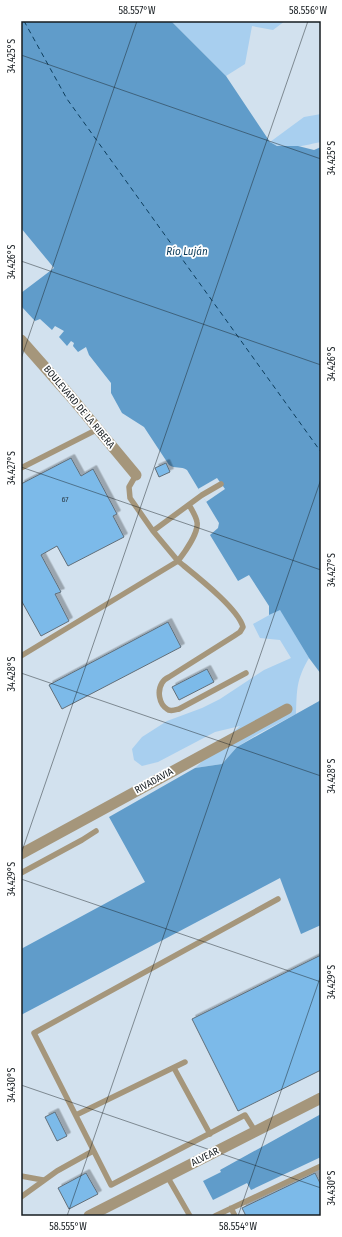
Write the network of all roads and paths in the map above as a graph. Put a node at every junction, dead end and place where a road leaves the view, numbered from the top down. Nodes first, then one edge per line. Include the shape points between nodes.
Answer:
1 (21, 340) edge
2 (98, 429) junction
3 (21, 468) edge
4 (136, 475) joint
5 (221, 484) dead end
6 (189, 504) junction
7 (153, 532) junction
8 (178, 561) junction
9 (21, 656) edge
10 (246, 673) dead end
11 (287, 709) dead end
12 (96, 831) dead end
13 (21, 854) edge
14 (21, 873) edge
15 (278, 899) dead end
16 (185, 1062) dead end
17 (174, 1068) junction
18 (321, 1098) edge
19 (76, 1115) junction
20 (255, 1131) junction
21 (210, 1134) junction
22 (94, 1151) junction
23 (321, 1166) edge
24 (21, 1176) edge
25 (167, 1176) junction
26 (43, 1180) junction
27 (21, 1197) edge
28 (231, 1208) junction
29 (89, 1216) edge
30 (190, 1216) edge
31 (215, 1216) edge
32 (235, 1216) edge

1 - 2 street, BOULEVARD DE LA RIBERA
2 - 3 lane
2 - 4 street, BOULEVARD DE LA RIBERA
4 - 7 lane via 129,487 130,498
5 - 6 lane
6 - 7 lane
6 - 8 lane via 198,528
7 - 8 lane
8 - 9 lane
8 - 10 lane via 228,605 243,627 234,636 169,676 159,691 160,701 171,711 179,709
11 - 13 street, RIVADAVIA
12 - 14 lane
15 - 19 lane via 34,1033
16 - 17 lane
17 - 19 lane
17 - 21 lane
18 - 20 street, ALVEAR
19 - 22 lane
20 - 21 lane via 245,1115
20 - 25 street, ALVEAR
21 - 22 lane via 110,1185
22 - 26 lane
23 - 28 lane
24 - 26 lane
25 - 29 street, ALVEAR
25 - 30 lane
26 - 27 lane
28 - 31 lane
28 - 32 lane

